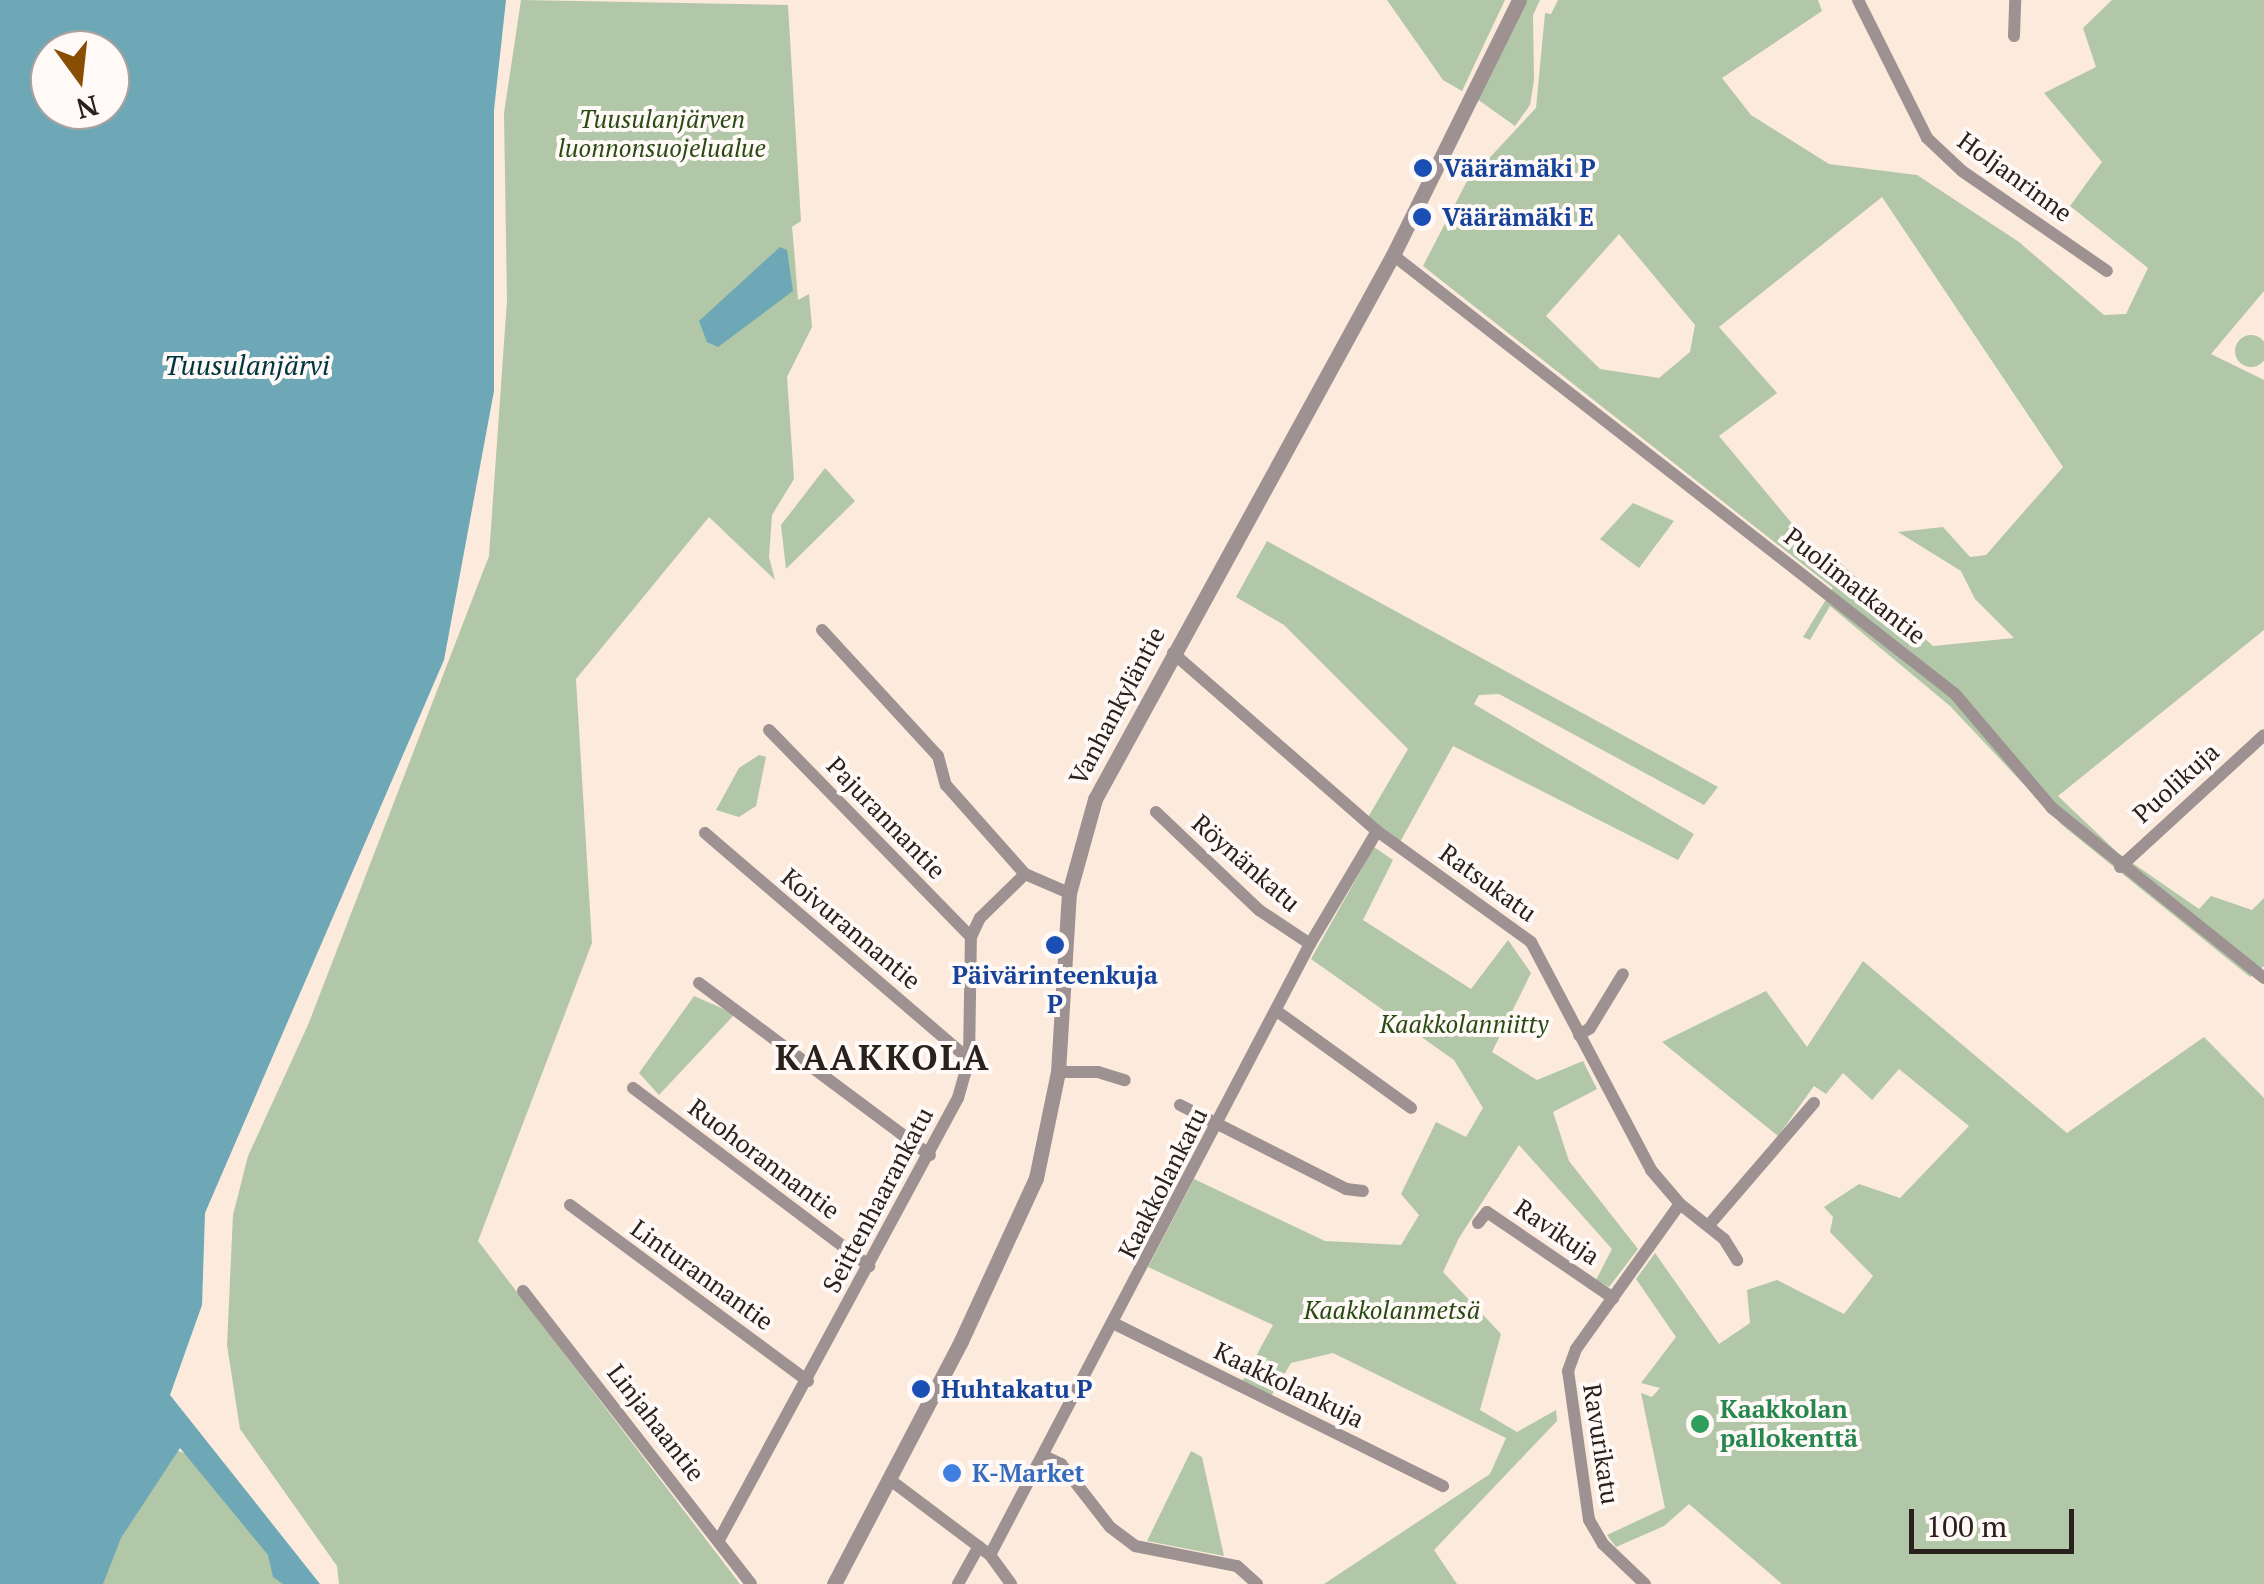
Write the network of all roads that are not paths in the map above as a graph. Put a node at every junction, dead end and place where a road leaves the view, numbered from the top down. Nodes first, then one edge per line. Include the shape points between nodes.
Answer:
1 (1519, 0) edge
2 (1858, 0) edge
3 (2015, 0) edge
4 (2014, 36) dead end
5 (1393, 255) junction
6 (2107, 271) dead end
7 (822, 630) dead end
8 (1173, 653) junction
9 (769, 730) dead end
10 (2264, 735) edge
11 (1156, 812) dead end
12 (1377, 831) junction
13 (705, 834) dead end
14 (2120, 867) junction
15 (1025, 874) junction
16 (1069, 893) junction
17 (971, 937) junction
18 (1310, 944) junction
19 (1623, 974) dead end
20 (2264, 978) edge
21 (699, 983) dead end
22 (1278, 1012) junction
23 (1578, 1035) junction
24 (968, 1059) junction
25 (1058, 1072) junction
26 (1126, 1080) dead end
27 (633, 1088) dead end
28 (1814, 1103) dead end
29 (1180, 1106) dead end
30 (1410, 1108) dead end
31 (1219, 1124) junction
32 (930, 1155) junction
33 (1363, 1191) dead end
34 (1680, 1204) junction
35 (570, 1206) dead end
36 (1478, 1223) dead end
37 (1709, 1225) junction
38 (1736, 1260) dead end
39 (868, 1266) junction
40 (523, 1291) dead end
41 (1613, 1298) junction
42 (1115, 1324) junction
43 (808, 1381) junction
44 (1046, 1457) junction
45 (888, 1479) junction
46 (1443, 1486) dead end
47 (719, 1540) junction
48 (984, 1551) junction
49 (751, 1584) edge
50 (834, 1584) edge
51 (958, 1584) edge
52 (1011, 1584) edge
53 (1257, 1584) edge
54 (1645, 1584) edge

1 - 5 street, Vanhankyläntie
2 - 6 street, Holjanrinne via 1927,138 1962,172
3 - 4 street
5 - 8 street, Vanhankyläntie
5 - 14 street, Puolimatkantie via 1955,694 2052,808
7 - 15 street via 938,756 946,785
8 - 12 street, Ratsukatu via 1202,671
8 - 16 street, Vanhankyläntie via 1095,799
9 - 17 street, Pajurannantie
10 - 14 street, Puolikuja
11 - 18 street, Röynänkatu via 1259,910
12 - 18 street, Kaakkolankatu
12 - 23 street, Ratsukatu via 1530,942
13 - 24 street, Koivurannantie
14 - 20 street, Puolimatkantie
15 - 16 street
15 - 17 street via 980,918
16 - 25 street, Vanhankyläntie
17 - 24 street, Seittenhaarankatu
18 - 22 street, Kaakkolankatu
19 - 23 street via 1590,1028
21 - 32 street
22 - 30 street
22 - 31 street, Kaakkolankatu
23 - 34 street, Ratsukatu via 1651,1170
24 - 32 street, Seittenhaarankatu
25 - 26 street
25 - 45 street, Vanhankyläntie via 1036,1178 1020,1218
27 - 39 street, Ruohorannantie
28 - 37 street
29 - 31 street
31 - 33 street via 1346,1189
31 - 42 street, Kaakkolankatu
32 - 39 street, Seittenhaarankatu
34 - 37 street, Ratsukatu
34 - 41 street, Ravurikatu
35 - 43 street, Linturannantie
36 - 41 street, Ravikuja via 1487,1212
37 - 38 street, Ratsukatu
39 - 43 street, Seittenhaarankatu
40 - 47 street, Linjahaantie
41 - 54 street, Ravurikatu via 1576,1348 1568,1384 1589,1520 1603,1544
42 - 44 street, Kaakkolankatu
42 - 46 street, Kaakkolankuja
43 - 47 street, Seittenhaarankatu
44 - 48 street, Kaakkolankatu
44 - 53 street via 1061,1464 1110,1527 1135,1546 1237,1566
45 - 48 street
45 - 50 street, Vanhankyläntie
47 - 49 street, Linjahaantie
48 - 51 street, Kaakkolankatu
48 - 52 street

